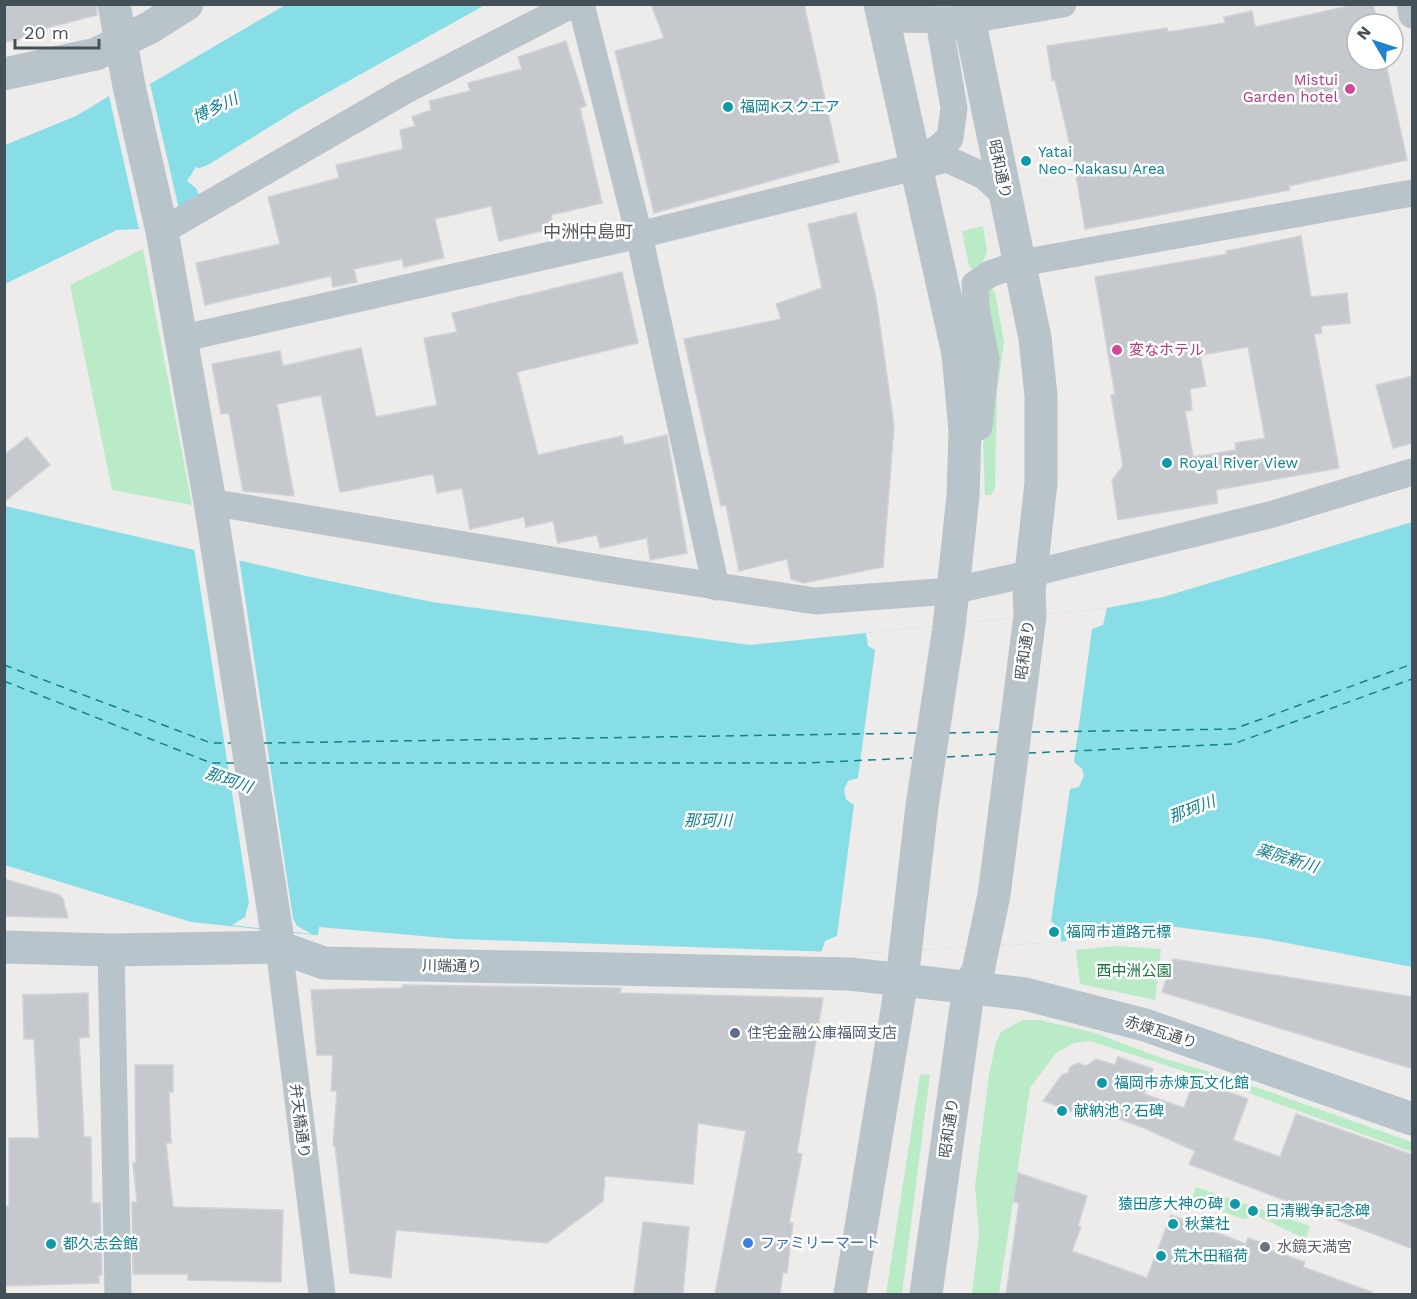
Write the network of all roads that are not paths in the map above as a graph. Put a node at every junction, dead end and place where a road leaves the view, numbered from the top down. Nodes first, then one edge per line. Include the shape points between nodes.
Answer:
1 (114, 4) edge
2 (187, 4) edge
3 (573, 4) edge
4 (581, 4) edge
5 (1063, 4) edge
6 (1410, 4) edge
7 (882, 12) edge
8 (968, 12) edge
9 (1413, 15) edge
10 (121, 41) junction
11 (4, 74) edge
12 (917, 165) junction
13 (1413, 193) edge
14 (1006, 196) junction
15 (162, 231) junction
16 (639, 235) junction
17 (1021, 263) junction
18 (180, 339) junction
19 (965, 430) junction
20 (1413, 472) edge
21 (210, 502) junction
22 (1032, 573) junction
23 (716, 587) junction
24 (951, 591) junction
25 (277, 939) junction
26 (4, 947) edge
27 (111, 950) junction
28 (903, 965) junction
29 (969, 986) junction
30 (1413, 1119) edge
31 (118, 1294) edge
32 (322, 1294) edge
33 (850, 1294) edge
34 (926, 1294) edge

1 - 10 street
2 - 10 street
3 - 15 street via 406,90
4 - 16 street
5 - 8 street
6 - 9 street
7 - 8 street
7 - 12 street
8 - 12 street via 941,33 954,108 950,138
8 - 14 street, 昭和通り
10 - 11 street via 96,54
10 - 15 street
12 - 14 street via 947,159 984,176
12 - 16 street
12 - 19 street via 958,354
13 - 17 street
14 - 17 street, 昭和通り
15 - 18 street
16 - 18 street
16 - 23 street
17 - 19 street via 975,284 986,359 978,427
17 - 22 street, 昭和通り via 1041,396 1041,483
18 - 21 street
19 - 24 street via 963,496
20 - 22 street via 1273,514
21 - 23 street
21 - 25 street
22 - 24 street
22 - 29 street, 昭和通り via 1030,616 994,895 978,971
23 - 24 street via 815,601
24 - 28 street
25 - 27 main road, 川端通り
25 - 28 main road, 川端通り via 324,963 849,974
25 - 32 street, 弁天橋通り
26 - 27 main road, 川端通り
27 - 31 street
28 - 29 main road, 赤煉瓦通り
28 - 33 street
29 - 30 main road, 赤煉瓦通り via 1025,994 1145,1025
29 - 34 street, 昭和通り

